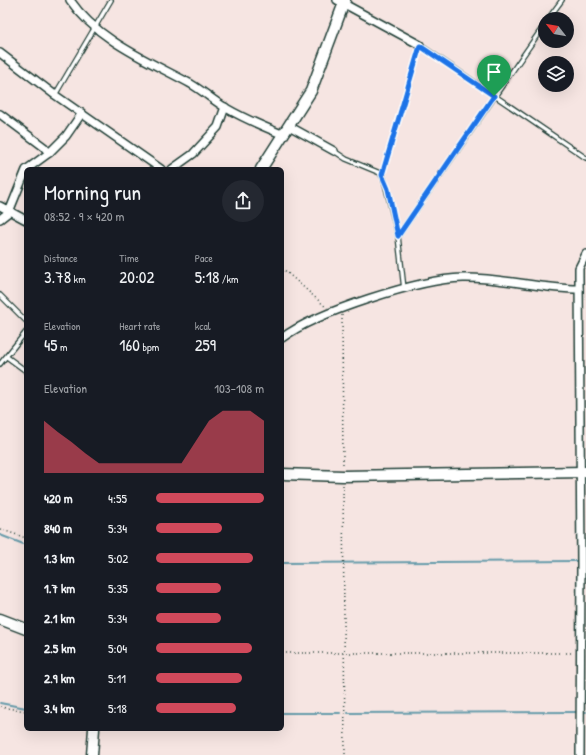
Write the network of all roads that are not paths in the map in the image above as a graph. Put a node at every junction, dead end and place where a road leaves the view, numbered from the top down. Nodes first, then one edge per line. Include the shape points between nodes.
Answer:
1 (70, 0) edge
2 (111, 0) edge
3 (562, 0) edge
4 (342, 1) edge
5 (553, 12) edge
6 (96, 27) junction
7 (538, 34) edge
8 (420, 46) joint
9 (0, 52) edge
10 (55, 95) junction
11 (494, 96) junction
12 (225, 107) junction
13 (82, 113) junction
14 (0, 114) edge
15 (286, 130) junction
16 (334, 151) joint
17 (49, 153) junction
18 (586, 158) edge
19 (29, 167) edge
20 (159, 167) edge
21 (175, 167) edge
22 (262, 167) edge
23 (24, 174) edge
24 (0, 206) edge
25 (9, 212) junction
26 (0, 219) edge
27 (24, 219) edge
28 (398, 236) junction
29 (586, 254) edge
30 (582, 288) edge
31 (404, 289) junction
32 (0, 295) edge
33 (24, 319) edge
34 (24, 335) edge
35 (284, 337) edge
36 (7, 357) junction
37 (0, 364) edge
38 (24, 370) edge
39 (583, 472) edge
40 (284, 474) edge
41 (0, 619) edge
42 (24, 628) edge
43 (94, 731) edge
44 (92, 755) edge
45 (580, 755) edge

1 - 6 street
2 - 6 lane
3 - 5 lane
4 - 8 street
4 - 15 street via 311,91
6 - 10 lane
6 - 12 street via 144,60 190,84
7 - 11 lane
8 - 11 lane
9 - 10 street
10 - 13 street
11 - 18 lane
11 - 28 lane
12 - 15 street via 250,122
12 - 21 street via 218,127 193,154
13 - 17 street via 66,136
13 - 20 street
14 - 17 street
15 - 16 street
15 - 22 street
16 - 28 lane via 382,175 388,189
17 - 19 street
23 - 25 street
24 - 25 street
25 - 26 street
25 - 27 street
28 - 31 lane
29 - 30 street via 579,268
30 - 31 street via 462,278 435,281
30 - 39 street
31 - 35 street via 331,313
32 - 33 lane
34 - 36 lane
36 - 37 lane
36 - 38 lane
39 - 40 street via 343,476
39 - 45 street
41 - 42 street
43 - 44 street

